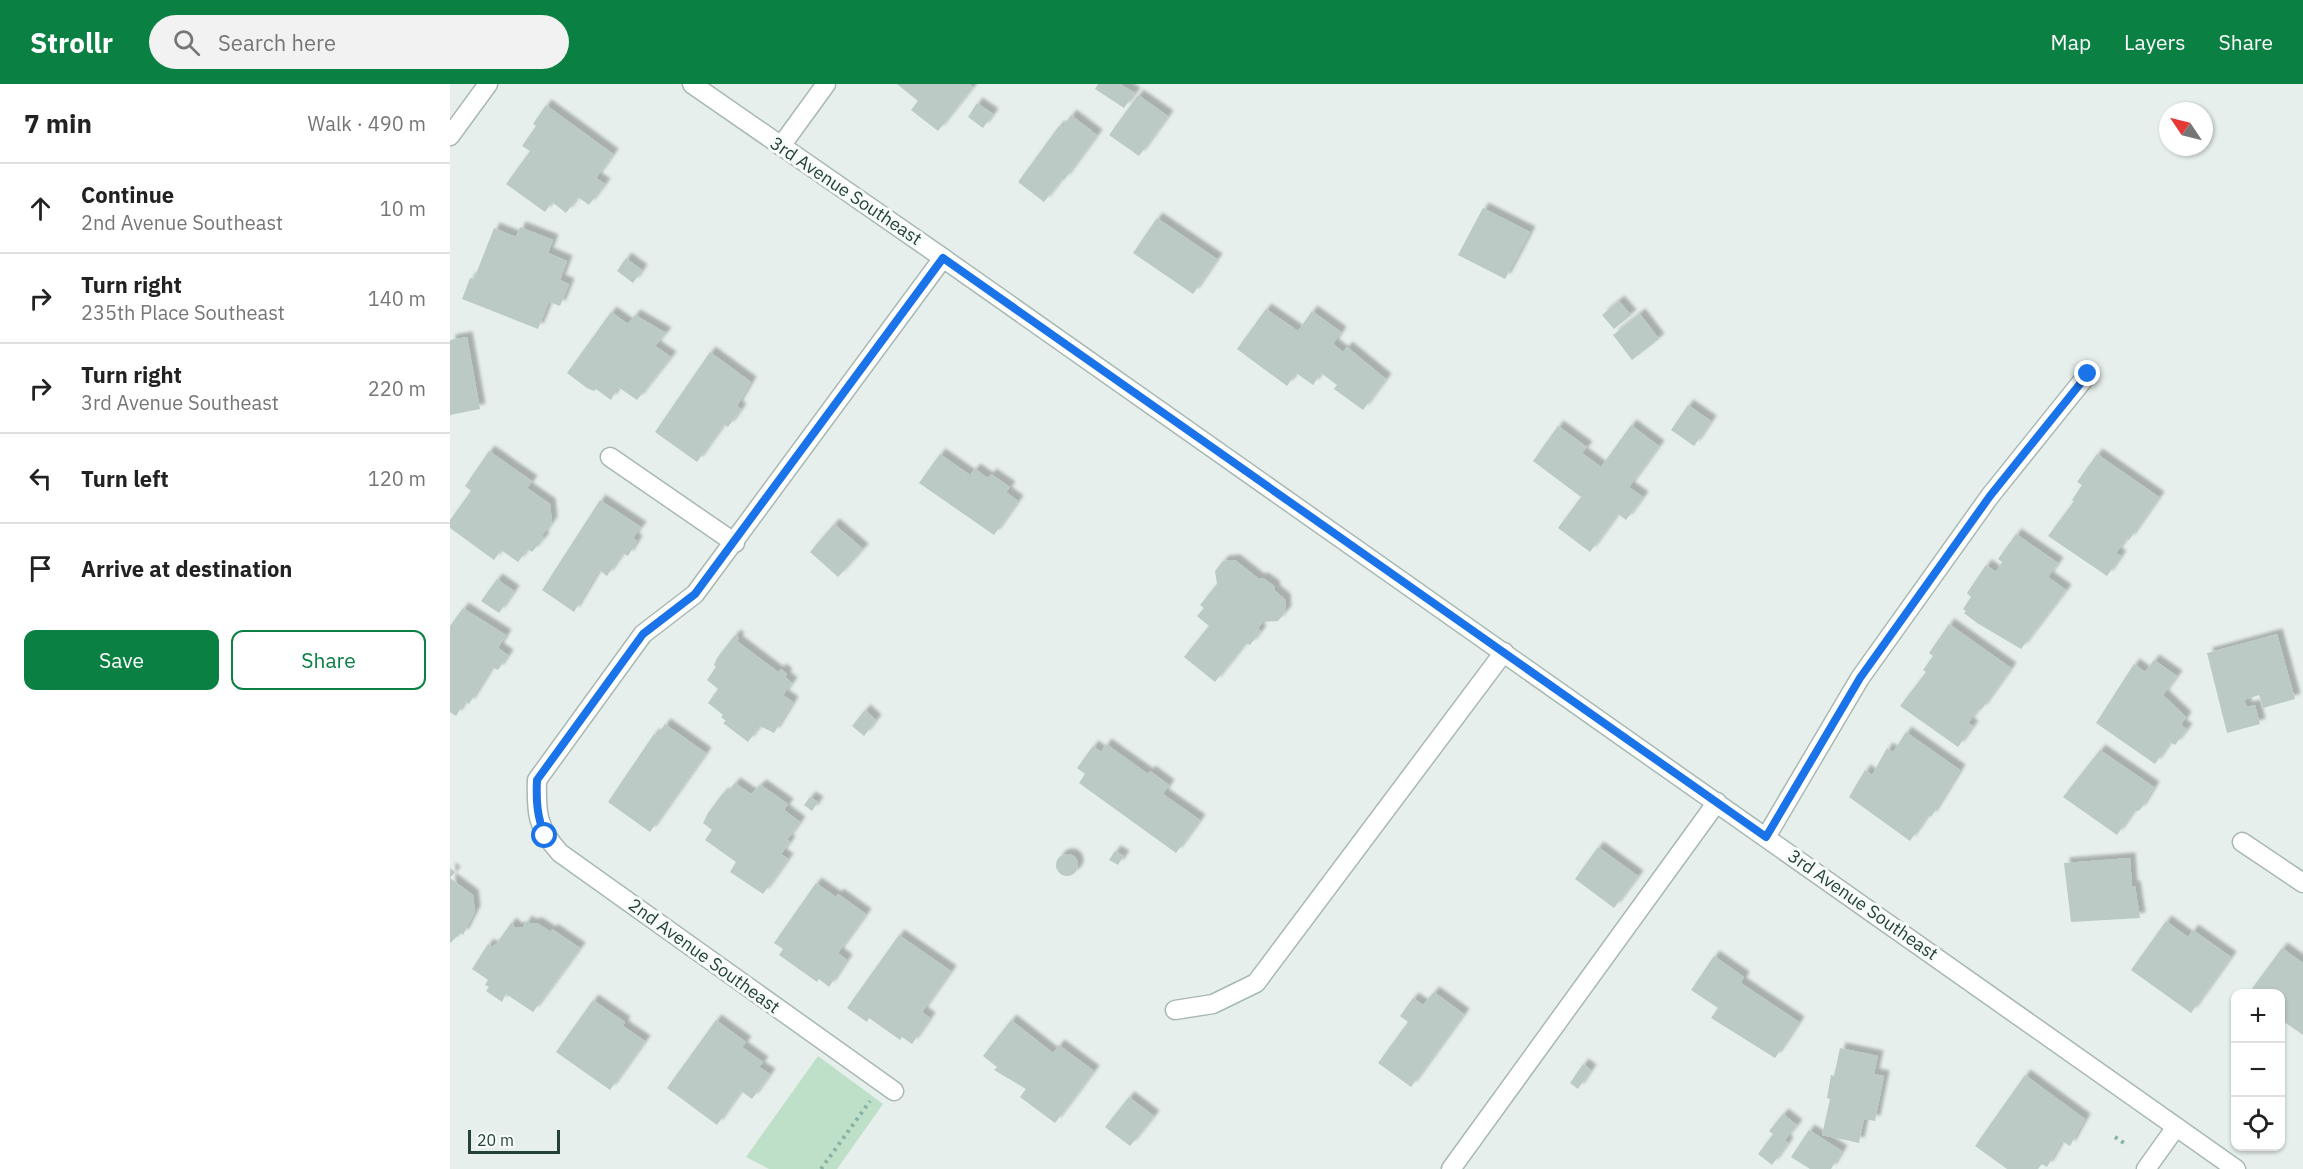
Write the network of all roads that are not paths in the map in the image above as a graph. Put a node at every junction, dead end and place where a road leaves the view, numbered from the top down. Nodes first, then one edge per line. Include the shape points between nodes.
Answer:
1 (488, 84) edge
2 (692, 84) edge
3 (826, 84) edge
4 (450, 136) edge
5 (781, 146) junction
6 (943, 258) junction
7 (2088, 374) dead end
8 (610, 457) dead end
9 (735, 543) junction
10 (1504, 652) junction
11 (1717, 802) junction
12 (1766, 837) junction
13 (2242, 842) dead end
14 (2303, 884) edge
15 (1175, 1010) dead end
16 (888, 1088) road end
17 (2176, 1126) junction
18 (1451, 1169) edge
19 (2146, 1169) edge
20 (2236, 1169) edge

1 - 4 street
2 - 5 street, 3rd Avenue Southeast
3 - 5 street
5 - 6 street, 3rd Avenue Southeast
6 - 9 street
6 - 10 street, 3rd Avenue Southeast
7 - 12 street via 1990,496 1860,678
8 - 9 street
9 - 16 street, 2nd Avenue Southeast via 695,594 643,634 537,780 539,823 560,853
10 - 11 street, 3rd Avenue Southeast
10 - 15 street via 1256,983 1213,1004
11 - 12 street, 3rd Avenue Southeast
11 - 18 street
12 - 17 street, 3rd Avenue Southeast
13 - 14 street
17 - 19 street
17 - 20 street, 3rd Avenue Southeast

